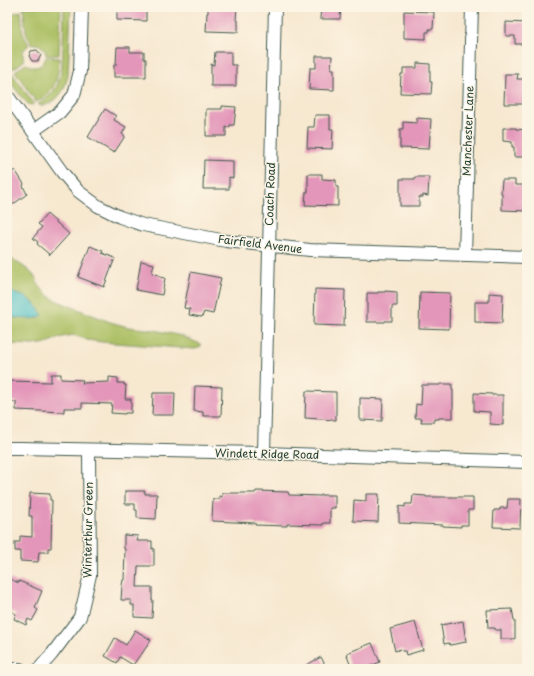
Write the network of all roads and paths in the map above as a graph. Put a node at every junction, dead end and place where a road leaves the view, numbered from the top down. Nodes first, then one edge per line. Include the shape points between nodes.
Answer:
1 (82, 7) edge
2 (275, 7) edge
3 (472, 7) edge
4 (7, 94) edge
5 (33, 131) junction
6 (269, 246) junction
7 (465, 255) junction
8 (527, 257) edge
9 (7, 448) edge
10 (89, 450) junction
11 (264, 453) junction
12 (527, 462) edge
13 (8, 669) edge
14 (20, 669) edge
15 (38, 669) edge

1 - 5 street via 80,71 74,95 60,112
2 - 6 street, Coach Road
3 - 7 street, Manchester Lane
4 - 5 street, Fairfield Avenue
5 - 6 street, Fairfield Avenue via 78,191 98,206 120,217 143,225 204,237
6 - 7 street, Fairfield Avenue via 310,250
6 - 11 street, Coach Road
7 - 8 street, Fairfield Avenue
9 - 10 street, Windett Ridge Road
10 - 11 street, Windett Ridge Road
10 - 15 street, Winterthur Green via 90,575 80,617
11 - 12 street, Windett Ridge Road
13 - 14 street

